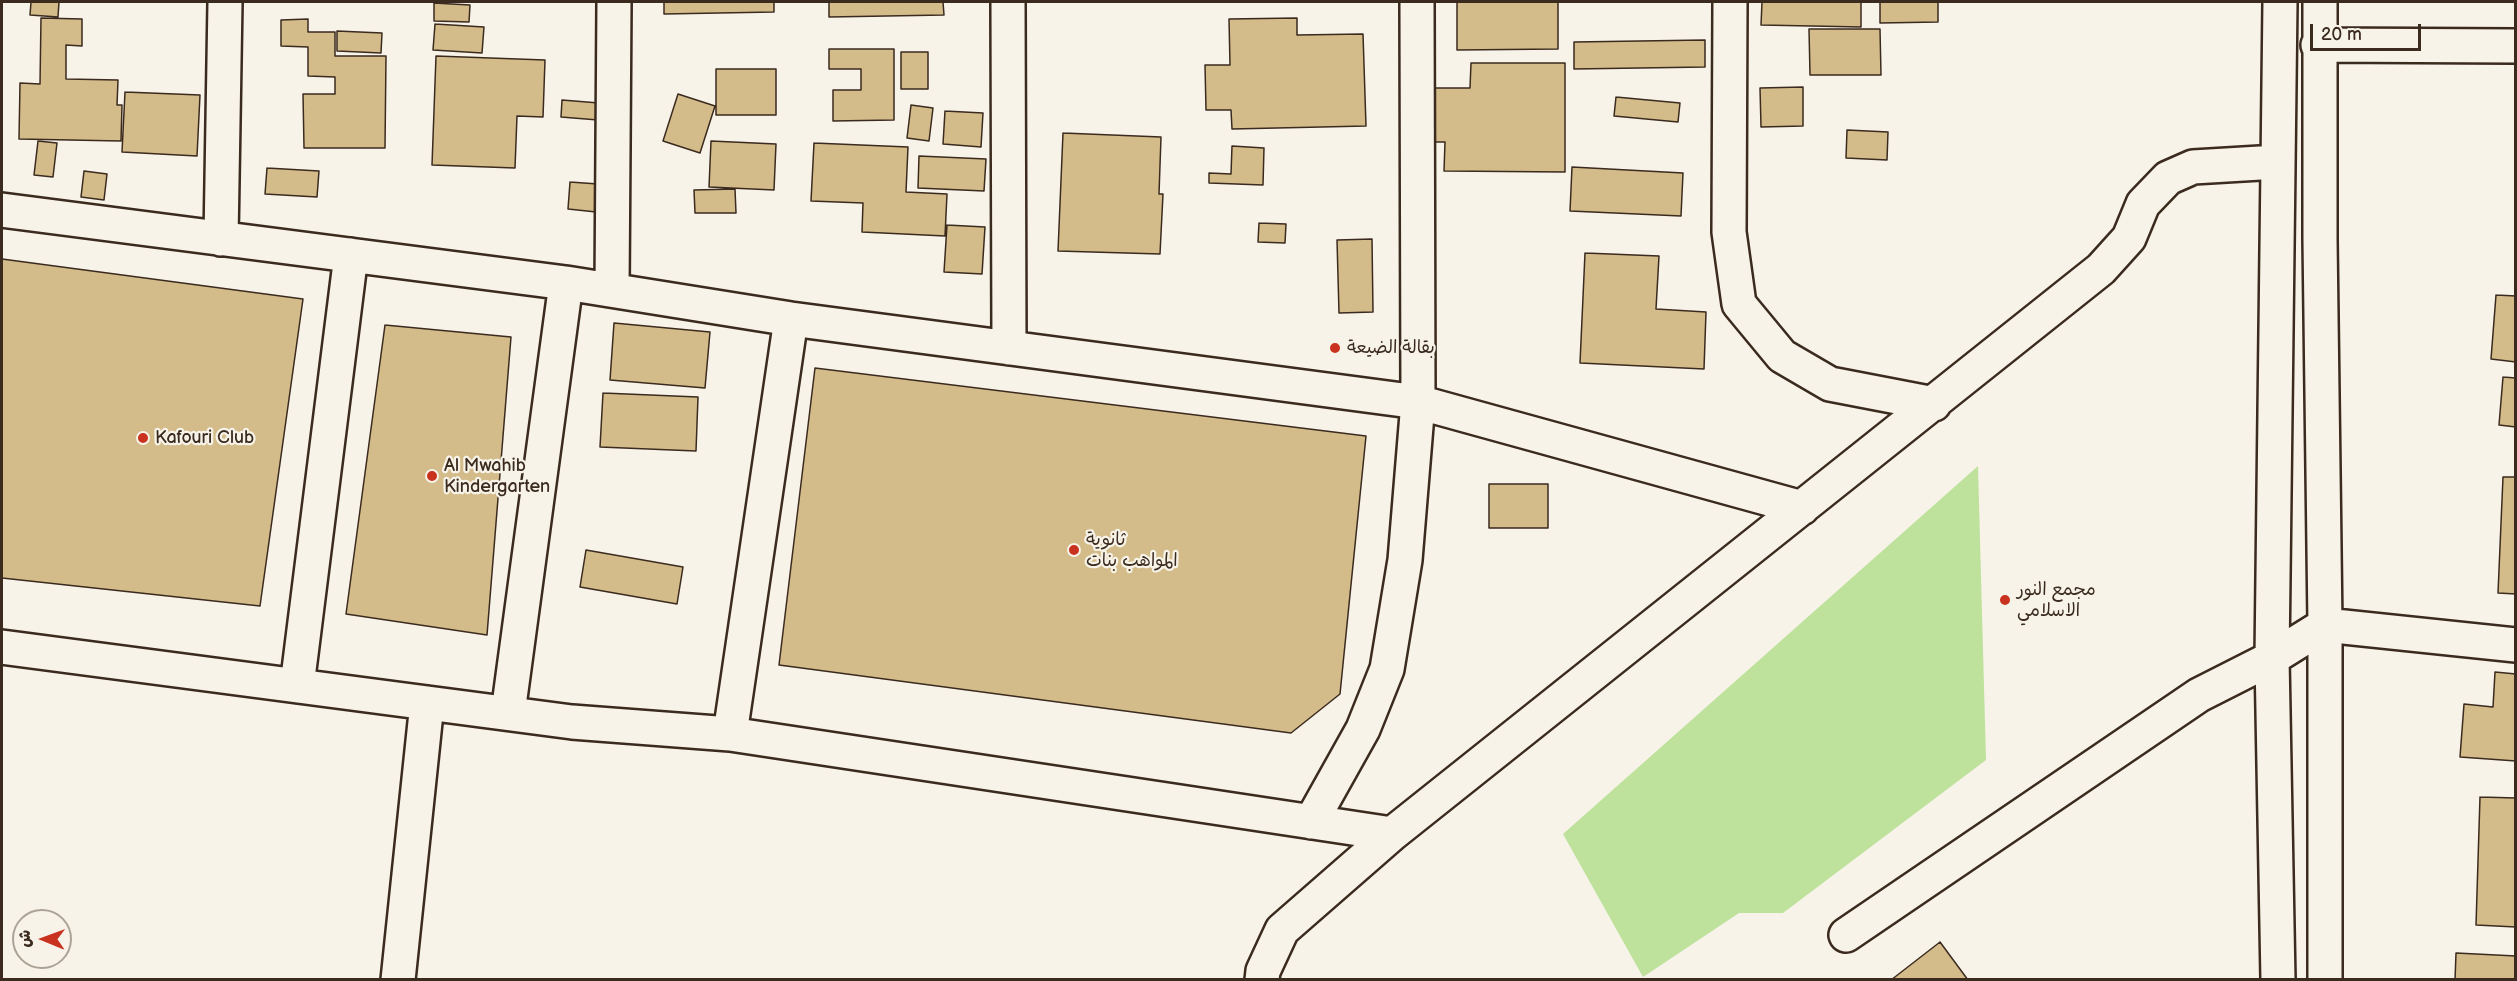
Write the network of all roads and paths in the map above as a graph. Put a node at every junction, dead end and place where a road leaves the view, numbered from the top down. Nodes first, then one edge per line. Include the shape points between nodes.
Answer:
1 (225, 2) edge
2 (614, 2) edge
3 (1008, 2) edge
4 (1418, 2) edge
5 (1730, 2) edge
6 (2280, 2) edge
7 (2320, 2) edge
8 (2318, 45) junction
9 (2516, 45) edge
10 (2277, 162) junction
11 (2, 210) edge
12 (221, 239) junction
13 (351, 255) junction
14 (566, 283) junction
15 (612, 290) junction
16 (791, 320) junction
17 (1009, 348) junction
18 (1418, 402) junction
19 (1934, 404) junction
20 (1802, 508) junction
21 (2325, 625) junction
22 (2516, 645) edge
23 (2, 647) edge
24 (2272, 658) junction
25 (297, 686) junction
26 (427, 703) junction
27 (508, 713) junction
28 (730, 734) junction
29 (1311, 822) junction
30 (1392, 834) junction
31 (1846, 935) dead end
32 (398, 980) edge
33 (1262, 980) edge
34 (2278, 980) edge
35 (2325, 980) edge

1 - 12 street
2 - 15 street
3 - 17 street
4 - 18 street
5 - 19 street via 1729,232 1739,304 1782,356 1830,384
6 - 10 street
7 - 8 street
8 - 9 street
8 - 21 street
10 - 19 street via 2193,167 2168,178 2143,204 2129,238 2101,269
10 - 24 street
11 - 12 street
12 - 13 street
13 - 14 street
13 - 25 street
14 - 15 street
14 - 27 street
15 - 16 street
16 - 17 street
16 - 28 street
17 - 18 street
18 - 20 street
18 - 29 street via 1405,560 1387,669 1363,729
19 - 20 street
20 - 30 street
21 - 22 street
21 - 24 street
21 - 35 street
23 - 25 street
24 - 31 street via 2199,695
24 - 34 street
25 - 26 street
26 - 27 street
26 - 32 street
27 - 28 street
28 - 29 street
29 - 30 street
30 - 33 street via 1282,930

